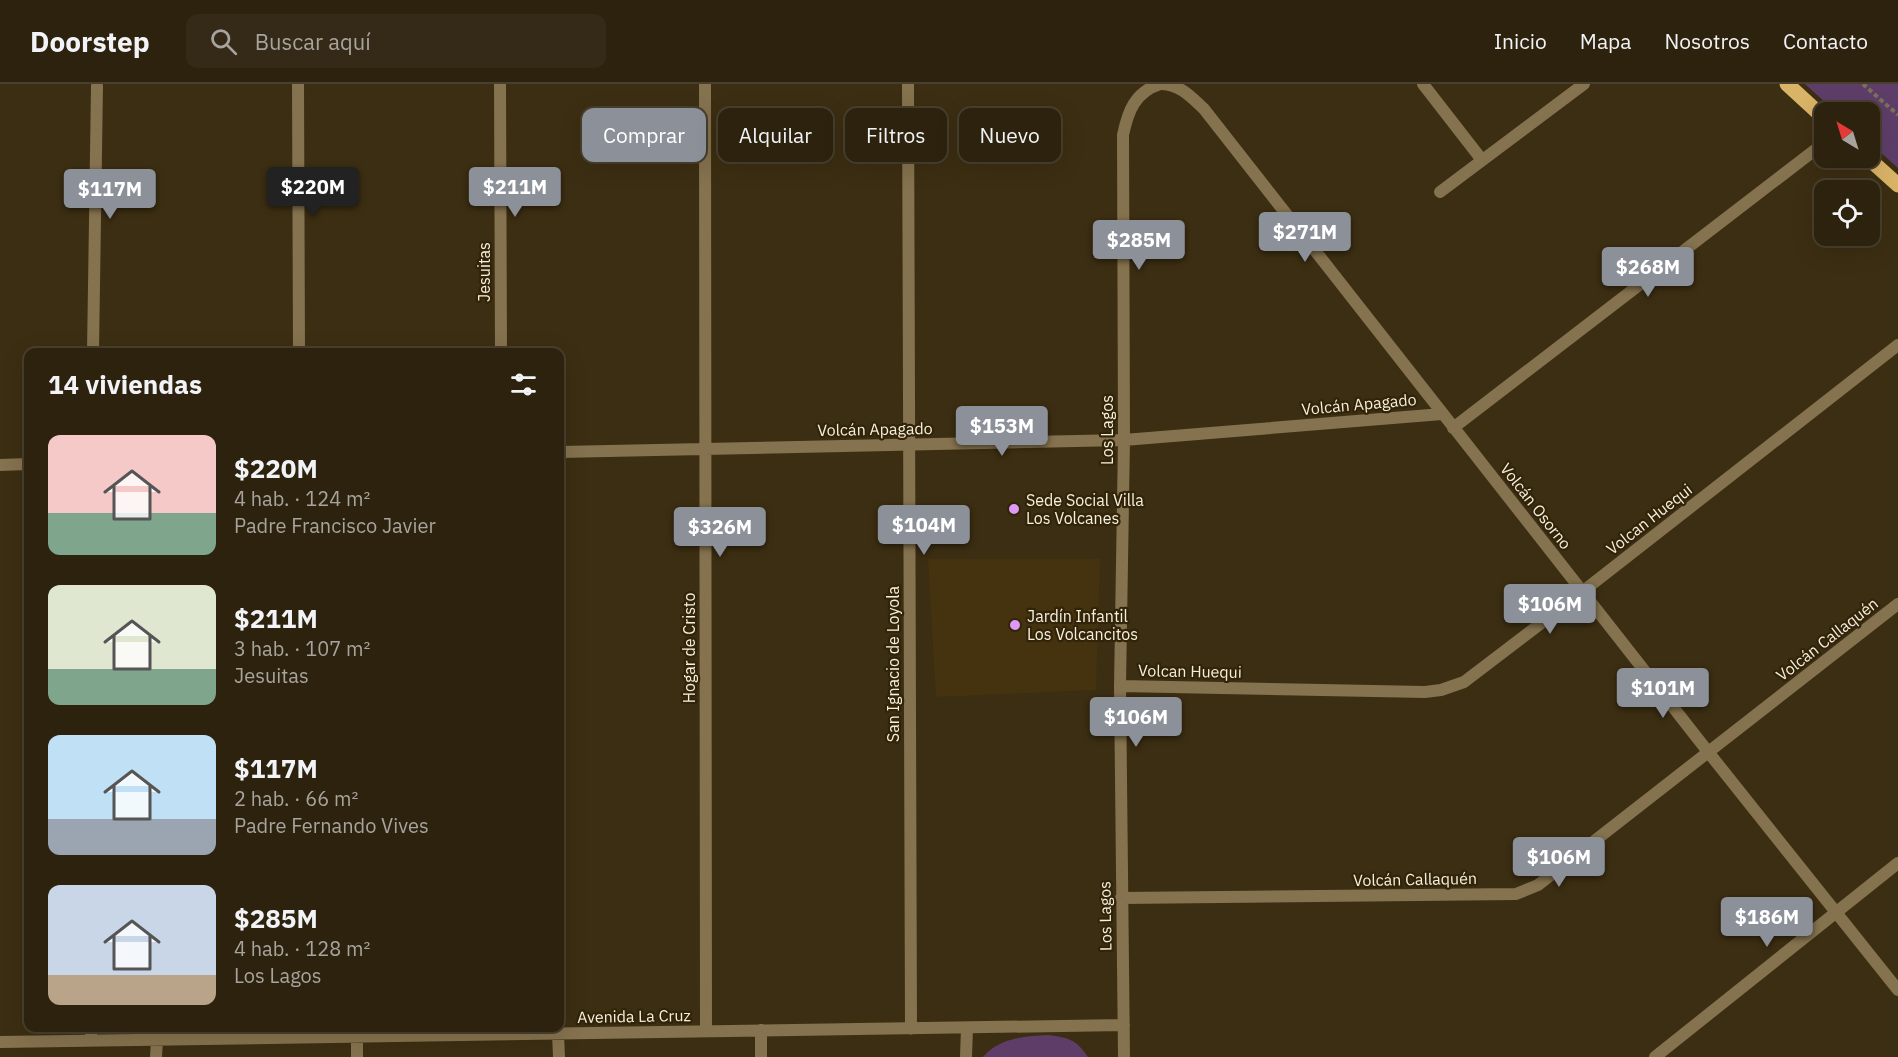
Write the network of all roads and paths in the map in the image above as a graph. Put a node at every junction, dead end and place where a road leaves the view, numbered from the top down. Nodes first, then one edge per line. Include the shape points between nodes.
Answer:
1 (298, 84) edge
2 (500, 84) edge
3 (705, 84) edge
4 (908, 84) edge
5 (1161, 84) edge
6 (1423, 84) edge
7 (1584, 84) edge
8 (1787, 84) edge
9 (1863, 84) edge
10 (97, 87) dead end
11 (1139, 95) joint
12 (1814, 108) edge
13 (1898, 115) edge
14 (1814, 151) edge
15 (1482, 160) junction
16 (1879, 168) edge
17 (1898, 185) edge
18 (1440, 192) dead end
19 (1898, 345) edge
20 (93, 348) edge
21 (299, 348) edge
22 (501, 348) edge
23 (1442, 414) junction
24 (1453, 428) junction
25 (1124, 440) junction
26 (909, 445) junction
27 (705, 449) junction
28 (564, 452) edge
29 (24, 464) edge
30 (0, 465) edge
31 (1582, 592) junction
32 (1898, 604) edge
33 (1120, 686) junction
34 (1709, 753) junction
35 (1898, 863) edge
36 (1121, 898) junction
37 (1835, 912) junction
38 (1898, 990) edge
39 (1124, 1025) junction
40 (966, 1028) junction
41 (911, 1029) junction
42 (761, 1030) junction
43 (706, 1031) junction
44 (91, 1032) edge
45 (301, 1032) edge
46 (473, 1032) edge
47 (521, 1032) edge
48 (558, 1034) junction
49 (357, 1036) junction
50 (157, 1040) junction
51 (91, 1041) junction
52 (0, 1042) edge
53 (156, 1057) edge
54 (357, 1057) edge
55 (559, 1057) edge
56 (761, 1057) edge
57 (966, 1057) edge
58 (1124, 1057) edge
59 (1655, 1057) edge

1 - 21 street
2 - 22 street, Jesuitas
3 - 27 street, Hogar de Cristo
4 - 26 street, San Ignacio de Loyola
5 - 11 street, Volcán Osorno
5 - 23 street, Volcán Osorno via 1187,93 1204,109
6 - 15 street
7 - 15 street
8 - 12 main road
9 - 13 path
10 - 20 street
11 - 25 street, Los Lagos via 1132,103 1124,135
14 - 24 street
15 - 18 street
16 - 17 main road
19 - 31 street, Volcan Huequi
23 - 24 street, Volcán Osorno
23 - 25 street, Volcán Apagado
24 - 31 street, Volcán Osorno
25 - 26 street, Volcán Apagado
25 - 33 street, Los Lagos
26 - 27 street, Volcán Apagado
26 - 41 street, San Ignacio de Loyola
27 - 28 street, Volcán Apagado
27 - 43 street, Hogar de Cristo
29 - 30 street
31 - 33 street, Volcan Huequi via 1464,682 1441,690
31 - 34 street, Volcán Osorno
32 - 34 street, Volcán Callaquén
33 - 36 street, Los Lagos
34 - 36 street, Volcán Callaquén via 1538,885 1516,894
34 - 37 street, Volcán Osorno
35 - 37 street
36 - 39 street, Los Lagos
37 - 38 street, Volcán Osorno
37 - 59 street
39 - 40 street, Avenida La Cruz
39 - 58 street, Los Lagos
40 - 41 street, Avenida La Cruz
40 - 57 street
41 - 42 street, Avenida La Cruz
42 - 43 street, Avenida La Cruz
42 - 56 street
43 - 48 street, Avenida La Cruz
44 - 51 street
45 - 49 street, Avenida La Cruz
45 - 50 street, Avenida La Cruz
46 - 49 street, Avenida La Cruz
47 - 48 street, Avenida La Cruz
48 - 55 street
49 - 54 street
50 - 51 street, Avenida La Cruz
50 - 53 street
51 - 52 street, Avenida La Cruz

